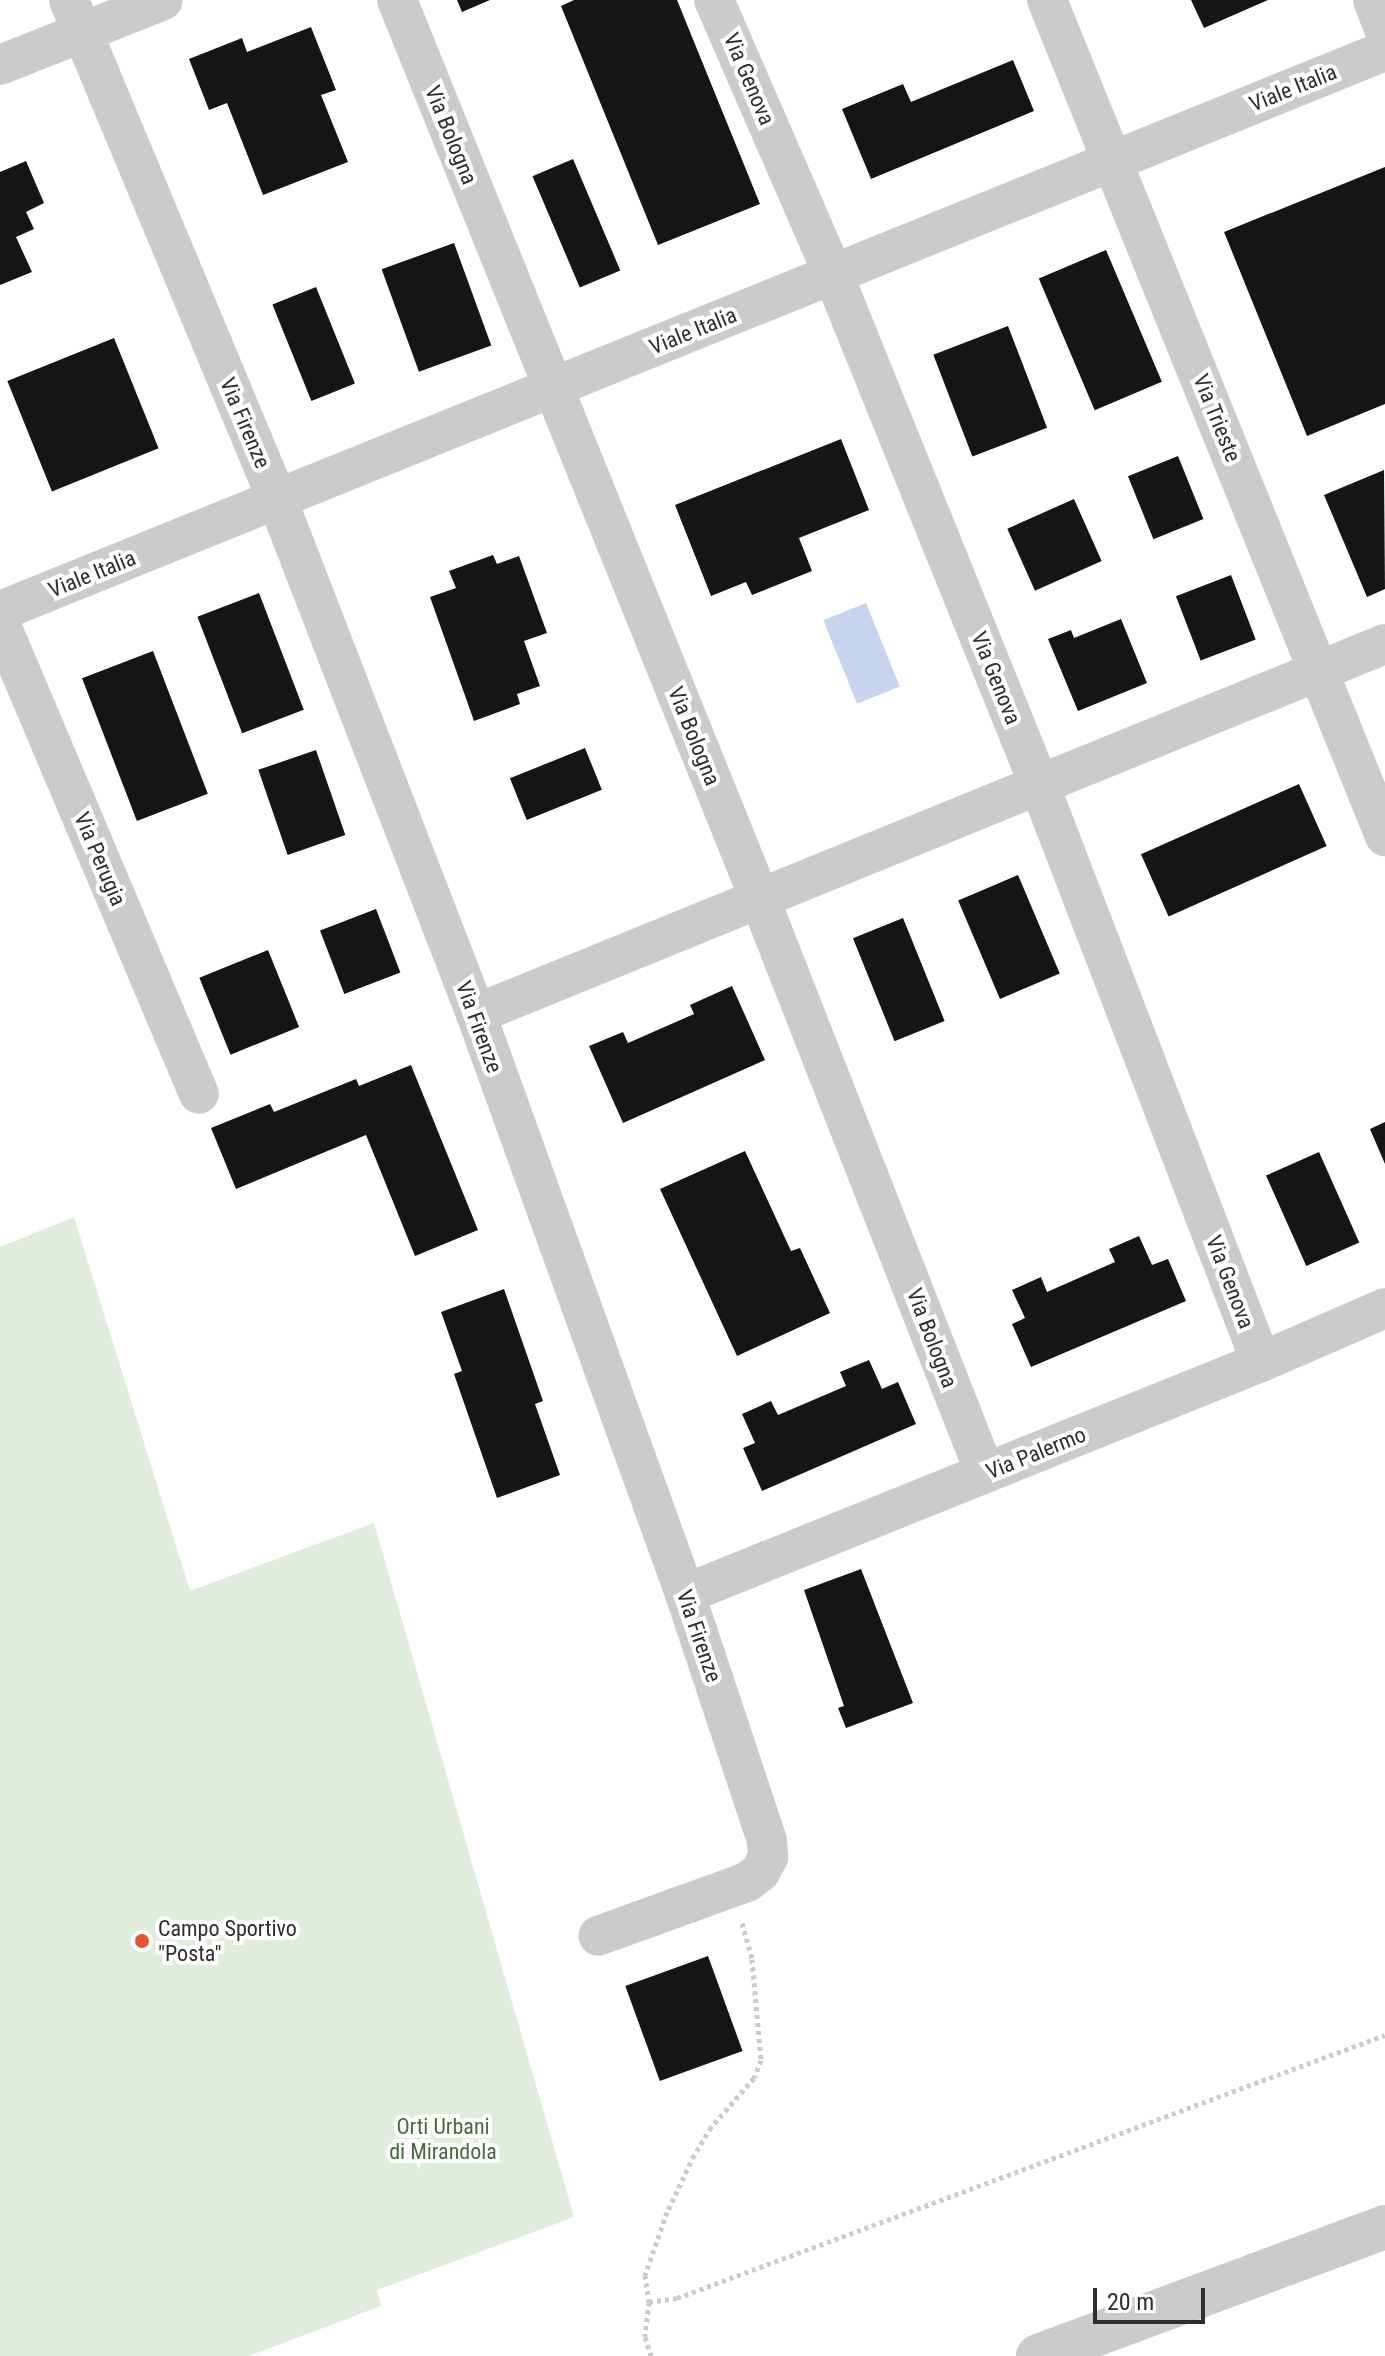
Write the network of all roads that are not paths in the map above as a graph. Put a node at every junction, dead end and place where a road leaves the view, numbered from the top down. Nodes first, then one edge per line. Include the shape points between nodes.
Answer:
1 (163, 0) edge
2 (397, 0) edge
3 (714, 0) edge
4 (1047, 0) edge
5 (1373, 0) edge
6 (76, 16) edge
7 (1385, 32) edge
8 (1385, 51) edge
9 (0, 65) edge
10 (1113, 160) junction
11 (833, 274) junction
12 (554, 388) junction
13 (277, 499) junction
14 (0, 611) edge
15 (0, 623) edge
16 (1385, 644) edge
17 (1318, 671) junction
18 (1039, 784) junction
19 (1385, 836) edge
20 (759, 897) junction
21 (476, 1014) junction
22 (199, 1094) dead end
23 (1385, 1308) edge
24 (1261, 1362) junction
25 (985, 1473) junction
26 (685, 1594) junction
27 (598, 1936) dead end
28 (1385, 2227) edge
29 (1038, 2356) edge

1 - 6 street
2 - 12 street, Via Bologna
3 - 11 street, Via Genova
4 - 10 street, Via Trieste
5 - 7 street
6 - 9 street
6 - 13 street, Via Firenze
8 - 10 street, Viale Italia
10 - 11 street, Viale Italia
10 - 17 street, Via Trieste
11 - 12 street, Viale Italia
11 - 18 street, Via Genova
12 - 13 street, Viale Italia
12 - 20 street, Via Bologna
13 - 14 street, Viale Italia
13 - 21 street, Via Firenze
15 - 22 street, Via Perugia
16 - 17 street
17 - 18 street
17 - 19 street, Via Trieste
18 - 20 street
18 - 24 street, Via Genova
20 - 21 street
20 - 25 street, Via Bologna
21 - 26 street, Via Firenze
23 - 24 street, Via Palermo
24 - 25 street, Via Palermo
25 - 26 street, Via Palermo
26 - 27 street, Via Firenze via 768,1857 760,1872 728,1889
28 - 29 street

